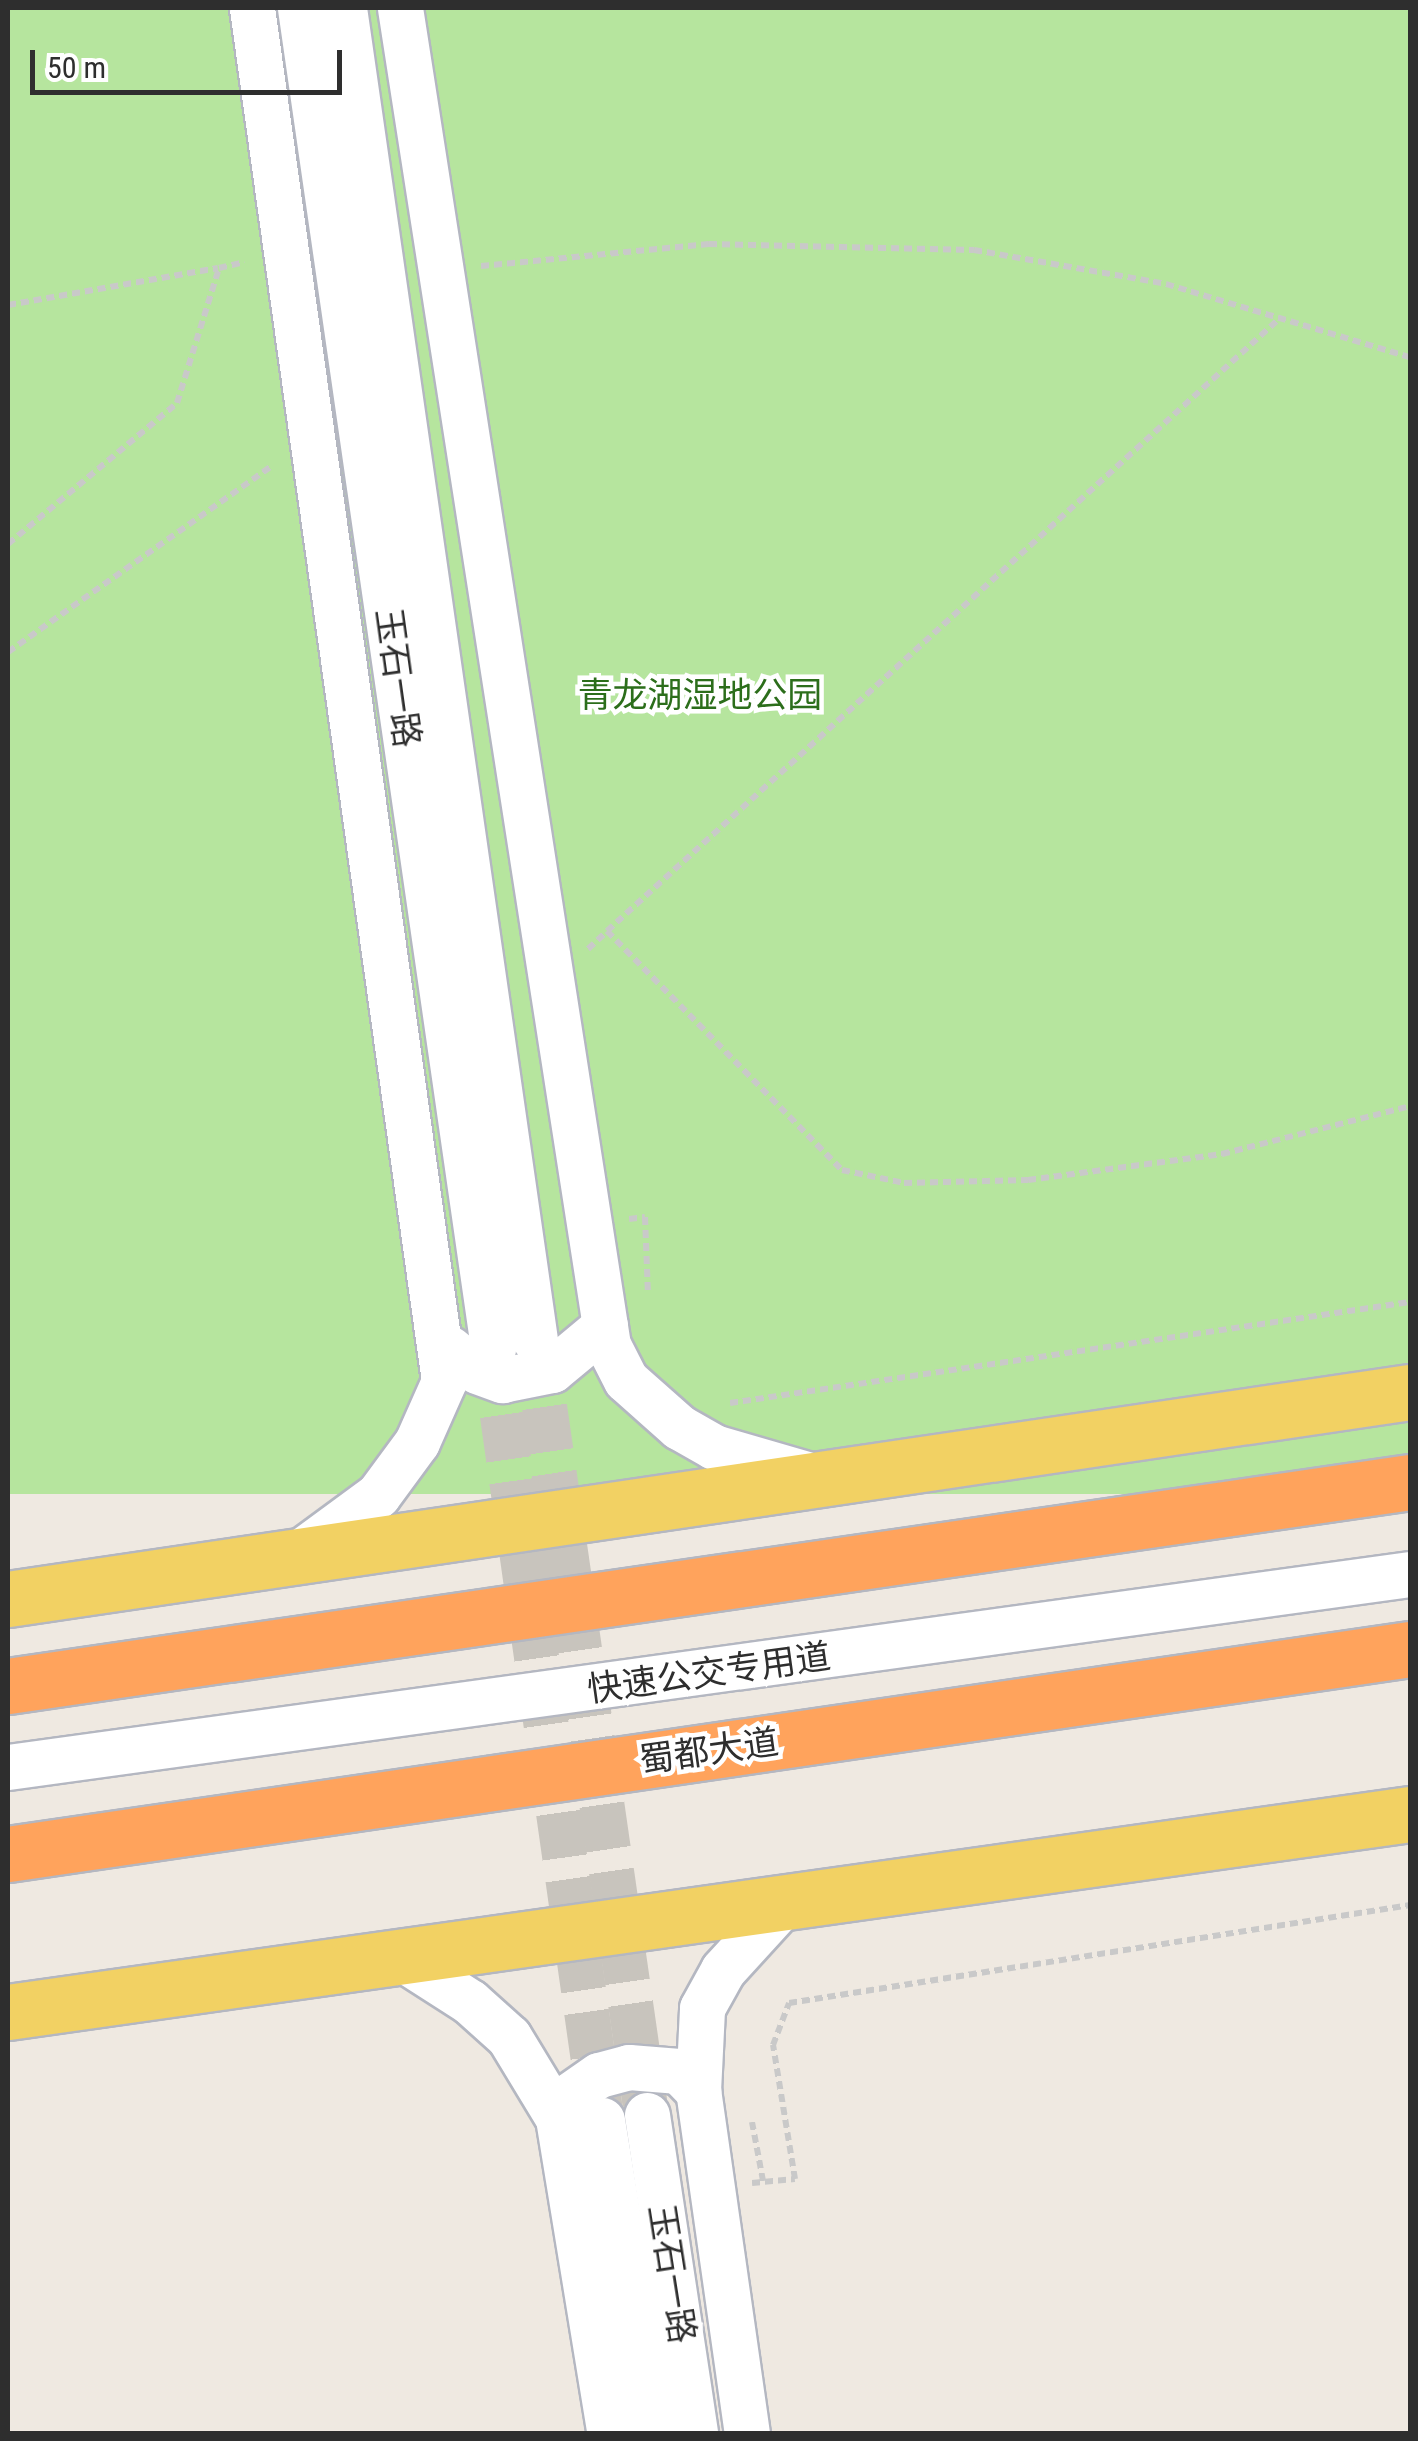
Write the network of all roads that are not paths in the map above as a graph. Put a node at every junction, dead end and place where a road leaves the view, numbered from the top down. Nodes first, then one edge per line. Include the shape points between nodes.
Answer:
1 (252, 8) edge
2 (300, 8) edge
3 (344, 8) edge
4 (400, 8) edge
5 (604, 1326) junction
6 (440, 1340) junction
7 (1410, 1392) edge
8 (814, 1476) junction
9 (1410, 1482) edge
10 (290, 1560) junction
11 (1410, 1574) edge
12 (8, 1599) edge
13 (1410, 1649) edge
14 (8, 1686) edge
15 (8, 1767) edge
16 (1410, 1814) edge
17 (8, 1854) edge
18 (785, 1902) junction
19 (400, 1956) junction
20 (8, 2012) edge
21 (698, 2091) junction
22 (647, 2114) tunnel mouth
23 (580, 2119) junction
24 (610, 2434) edge
25 (653, 2434) edge
26 (695, 2434) edge
27 (748, 2434) edge

1 - 6 street
2 - 3 street, 玉石一路 via 514,1344
4 - 5 street
5 - 6 street via 552,1370 502,1380 477,1371
5 - 8 street via 626,1380 679,1427 714,1448
6 - 10 street via 444,1381 418,1442 378,1495
7 - 8 main road
8 - 10 main road
9 - 14 highway
10 - 12 main road
11 - 15 street, 快速公交专用道
13 - 17 highway, 蜀都大道
16 - 18 main road
18 - 19 main road
18 - 21 street via 723,1970 702,2008
19 - 20 main road
19 - 23 street via 470,2002
21 - 23 street via 679,2071 629,2067 599,2075 570,2095
21 - 27 street
22 - 26 street, 玉石一路
23 - 24 street
23 - 25 street

